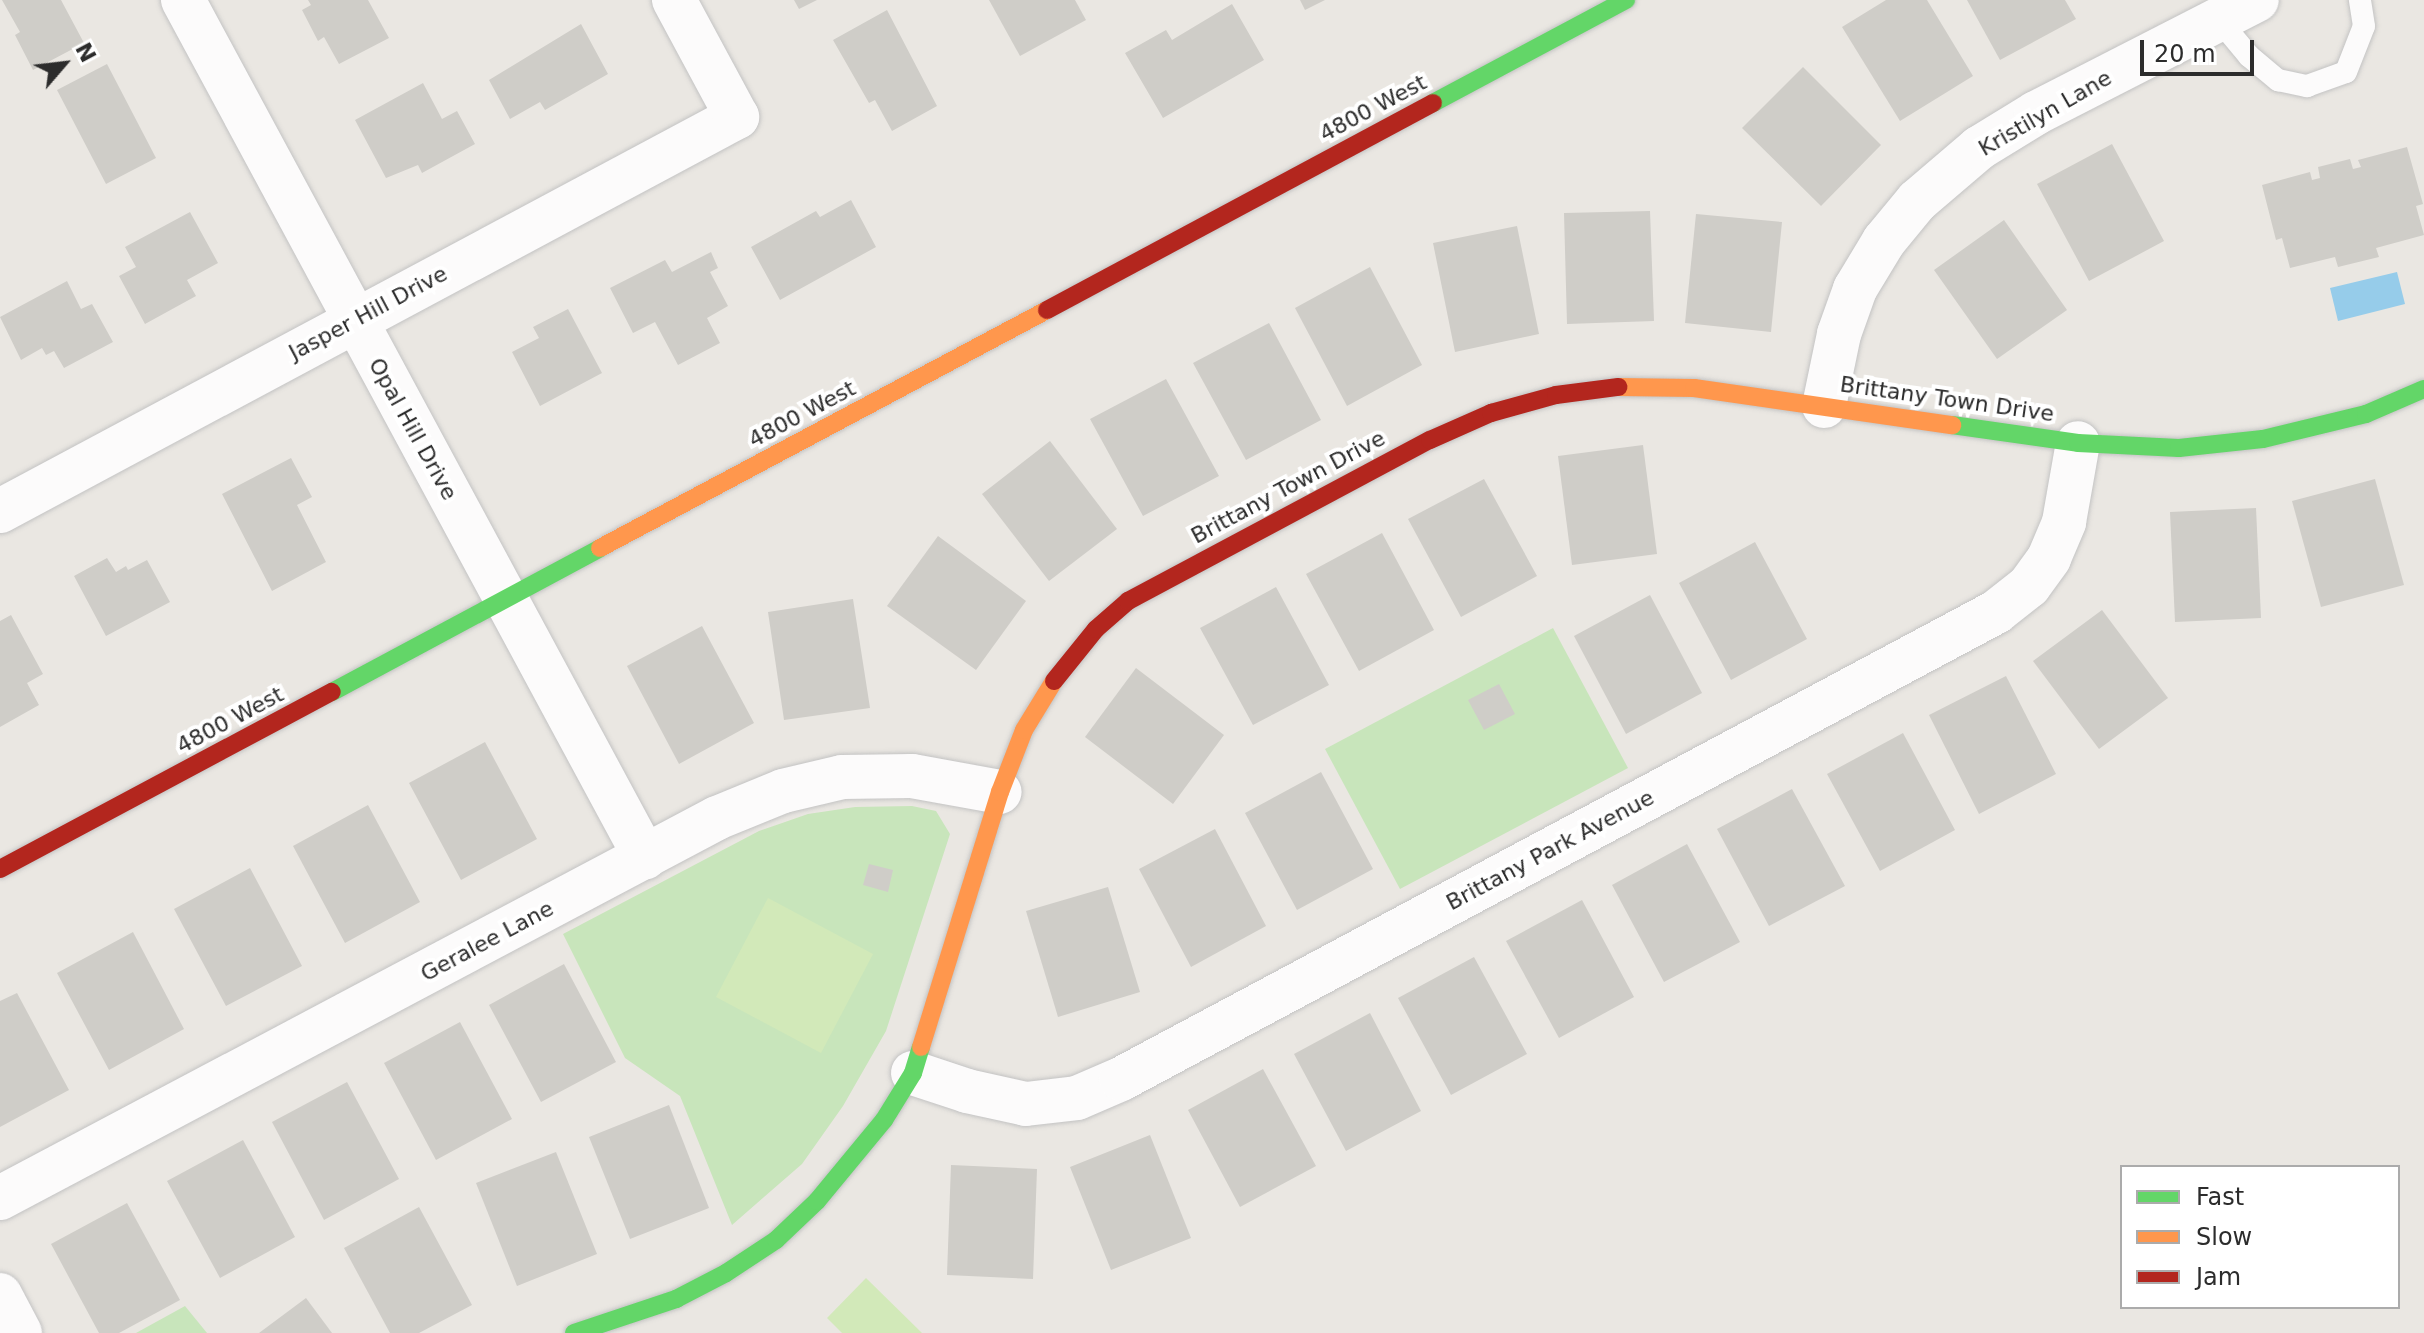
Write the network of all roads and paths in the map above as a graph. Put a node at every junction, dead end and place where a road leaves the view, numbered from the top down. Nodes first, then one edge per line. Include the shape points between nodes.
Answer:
1 (183, 0) edge
2 (674, 0) edge
3 (1626, 0) edge
4 (2360, 0) edge
5 (2238, 10) edge
6 (353, 320) junction
7 (2424, 389) edge
8 (1824, 406) junction
9 (2078, 443) junction
10 (0, 511) edge
11 (506, 600) junction
12 (1000, 792) junction
13 (645, 857) junction
14 (0, 869) edge
15 (913, 1073) junction
16 (0, 1198) edge
17 (0, 1295) edge
18 (20, 1333) edge
19 (574, 1333) edge

1 - 6 street, Opal Hill Drive
2 - 6 street, Jasper Hill Drive via 737,117
3 - 11 street, 4800 West
4 - 5 lane via 2364,26 2346,72 2307,86 2278,80 2249,56
5 - 8 street, Kristilyn Lane via 2036,113 1979,148 1917,201 1855,289
6 - 10 street, Jasper Hill Drive
6 - 11 street, Opal Hill Drive
7 - 9 street, Brittany Town Drive via 2366,414 2263,439 2179,448
8 - 9 street, Brittany Town Drive
8 - 12 street, Brittany Town Drive via 1694,388 1629,386 1530,402 1430,440 1128,601 1096,629 1050,685 1024,730
9 - 15 street, Brittany Park Avenue via 2064,522 2049,558 2029,586 1996,612 1077,1098 1026,1104
11 - 13 street, Opal Hill Drive
11 - 14 street, 4800 West
12 - 13 street, Geralee Lane via 912,776 842,777 770,796
12 - 15 street, Brittany Town Drive
13 - 16 street, Geralee Lane
15 - 19 street, Brittany Town Drive via 856,1156 776,1240 676,1299
17 - 18 street

